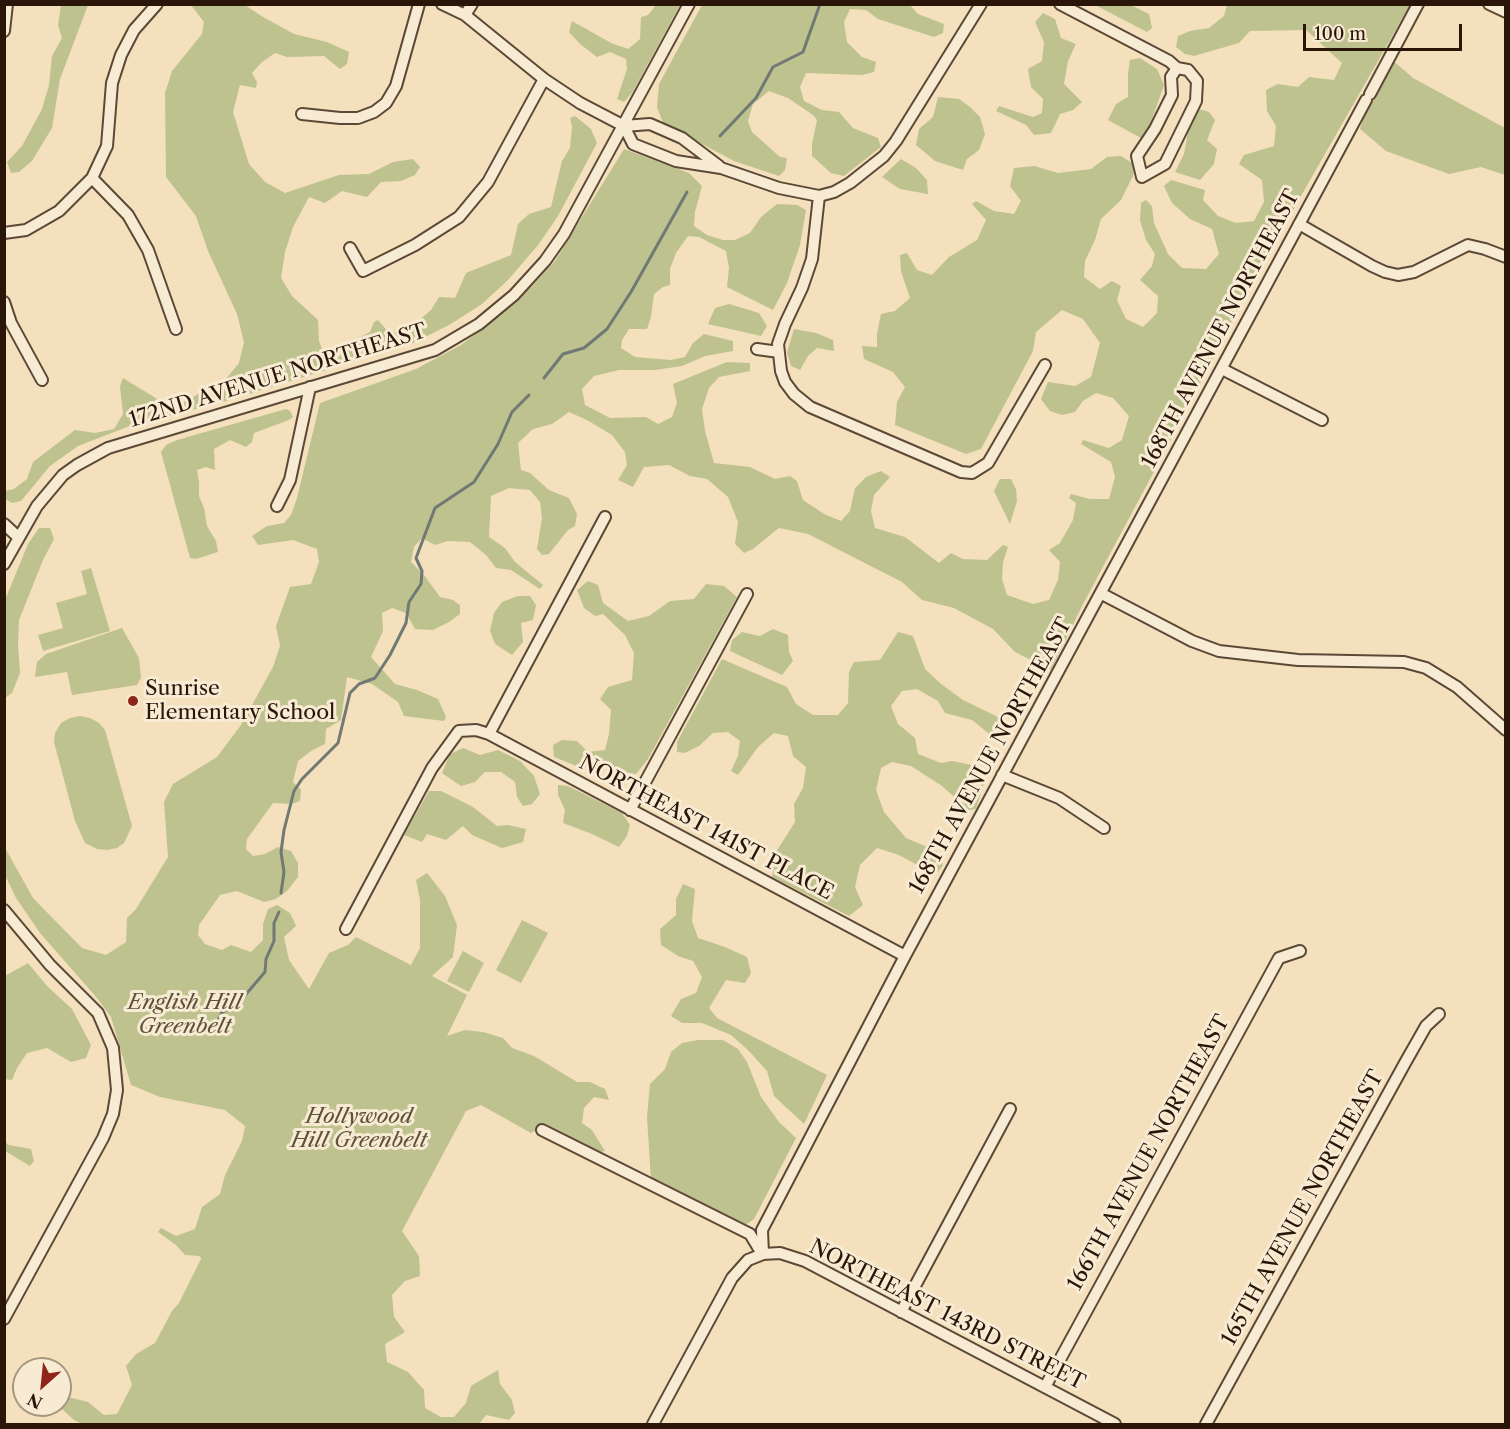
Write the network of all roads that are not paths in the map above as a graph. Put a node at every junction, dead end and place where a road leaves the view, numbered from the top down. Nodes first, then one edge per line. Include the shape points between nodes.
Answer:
1 (7, 4) edge
2 (157, 4) edge
3 (419, 4) edge
4 (442, 4) edge
5 (472, 4) edge
6 (689, 4) edge
7 (981, 4) edge
8 (1060, 4) edge
9 (1418, 4) edge
10 (1489, 4) edge
11 (1506, 12) edge
12 (465, 15) junction
13 (4, 31) edge
14 (1177, 68) junction
15 (544, 79) junction
16 (302, 114) dead end
17 (624, 126) junction
18 (721, 168) junction
19 (92, 178) junction
20 (819, 196) junction
21 (1299, 224) junction
22 (4, 233) edge
23 (350, 248) dead end
24 (1506, 257) edge
25 (4, 303) edge
26 (176, 329) dead end
27 (757, 349) dead end
28 (778, 352) junction
29 (1045, 365) dead end
30 (1222, 369) junction
31 (42, 380) dead end
32 (310, 387) junction
33 (1322, 420) dead end
34 (277, 506) dead end
35 (605, 517) dead end
36 (4, 524) edge
37 (18, 537) junction
38 (4, 564) edge
39 (747, 594) dead end
40 (1102, 594) junction
41 (1506, 730) edge
42 (489, 734) junction
43 (1002, 775) junction
44 (630, 810) junction
45 (1104, 828) dead end
46 (4, 910) edge
47 (346, 929) dead end
48 (1300, 951) dead end
49 (905, 956) junction
50 (1439, 1014) dead end
51 (1010, 1109) dead end
52 (542, 1130) dead end
53 (763, 1254) junction
54 (901, 1312) junction
55 (4, 1319) edge
56 (1045, 1387) junction
57 (653, 1425) edge
58 (1115, 1425) edge
59 (1206, 1425) edge

1 - 13 street
2 - 19 street via 134,30 120,55 112,82 107,146
3 - 16 street via 396,86 386,103 358,118
4 - 12 street
5 - 12 street
6 - 17 street, 172ND AVENUE NORTHEAST
7 - 20 street via 884,156 850,183
8 - 14 street via 1169,60
9 - 21 street, 168TH AVENUE NORTHEAST
10 - 11 street
12 - 15 street
14 - 14 street via 1171,77 1172,95 1137,156 1142,177 1166,164 1196,101 1197,81 1188,70
15 - 17 street
15 - 23 street via 488,182 459,217 363,271
17 - 18 street via 650,124 671,133
17 - 18 street via 633,144 676,161
17 - 32 street, 172ND AVENUE NORTHEAST via 564,234 514,295 479,324 435,350
18 - 20 street via 779,188
19 - 22 street via 50,217 26,230
19 - 26 street via 128,215 148,249
20 - 28 street via 812,259 785,324
21 - 24 street via 1372,266 1398,275 1420,270 1468,245
21 - 30 street, 168TH AVENUE NORTHEAST
25 - 31 street
27 - 28 street
28 - 29 street via 785,382 810,407 961,472 972,473 988,463
30 - 33 street
30 - 40 street, 168TH AVENUE NORTHEAST
32 - 34 street via 290,480
32 - 37 street, 172ND AVENUE NORTHEAST via 108,448 63,475
35 - 42 street
36 - 37 street
37 - 38 street, 172ND AVENUE NORTHEAST
39 - 44 street
40 - 41 street via 1192,641 1220,651 1298,660 1404,662 1426,668 1457,687
40 - 43 street, 168TH AVENUE NORTHEAST
42 - 44 street, NORTHEAST 141ST PLACE
42 - 47 street via 476,730 459,731 453,736
43 - 45 street via 1059,798
43 - 49 street, 168TH AVENUE NORTHEAST
44 - 49 street, NORTHEAST 141ST PLACE
46 - 55 street via 50,965 98,1013 113,1048 117,1090 103,1138
48 - 56 street, 166TH AVENUE NORTHEAST via 1279,958
49 - 53 street, 168TH AVENUE NORTHEAST via 762,1230
50 - 59 street, 165TH AVENUE NORTHEAST via 1426,1026 1410,1054
51 - 54 street
52 - 53 street via 750,1234
53 - 54 street, NORTHEAST 143RD STREET via 780,1253 805,1261
53 - 57 street via 748,1260 732,1278
54 - 56 street, NORTHEAST 143RD STREET
56 - 58 street, NORTHEAST 143RD STREET

